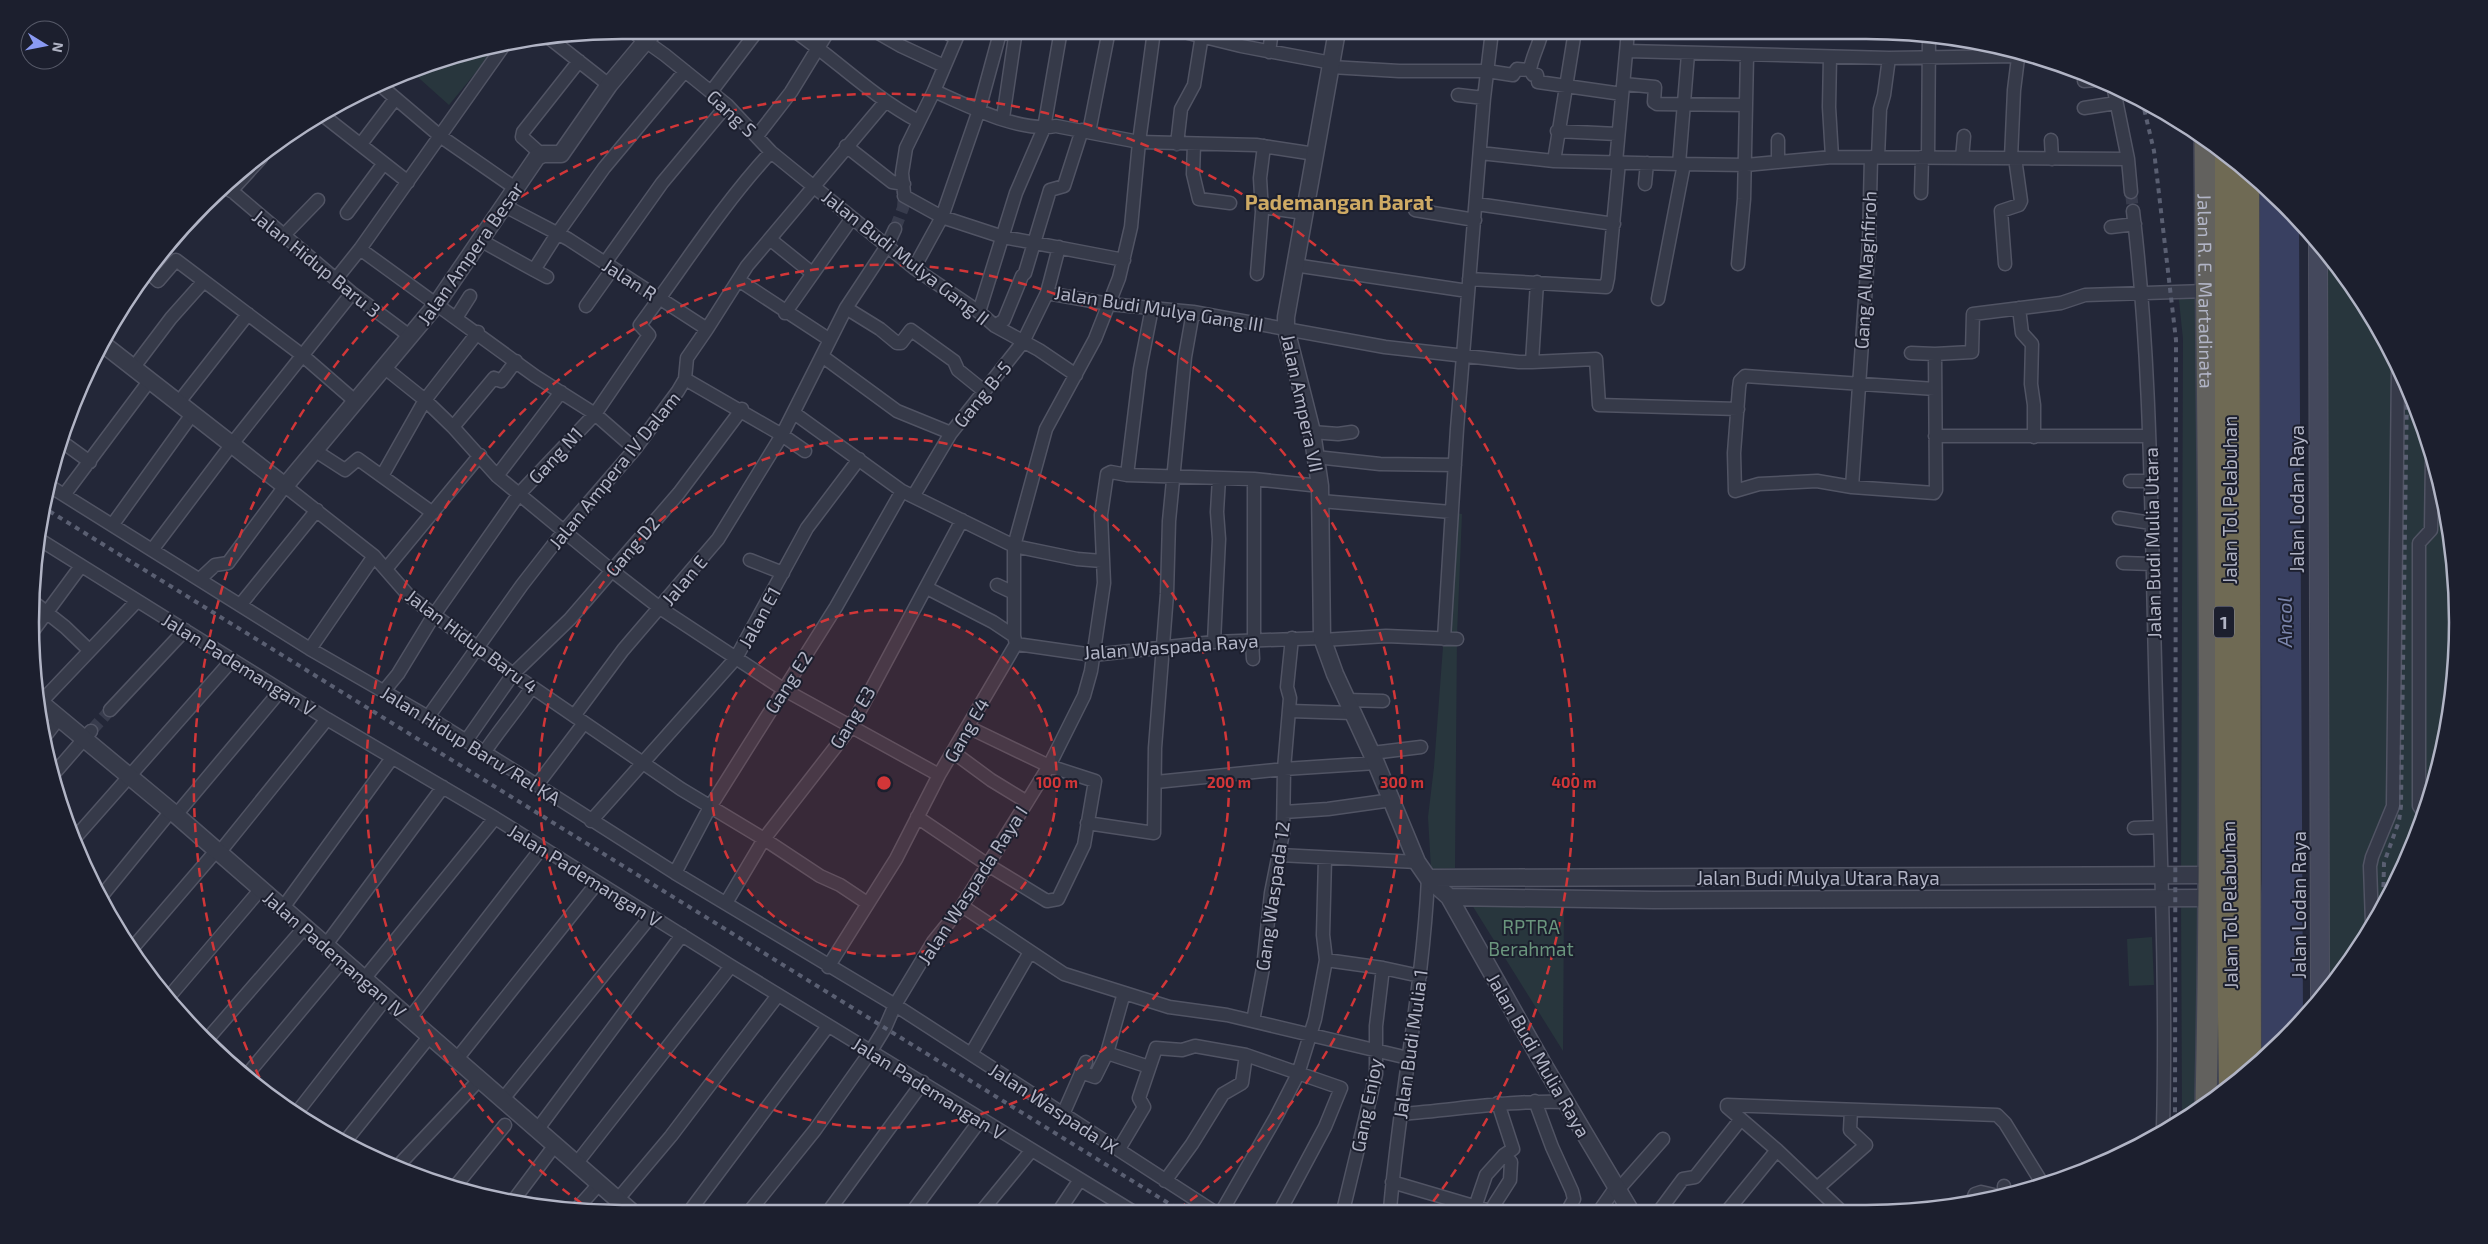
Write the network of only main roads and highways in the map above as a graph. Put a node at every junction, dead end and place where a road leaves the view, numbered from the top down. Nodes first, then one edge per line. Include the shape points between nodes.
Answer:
1 (2205, 148) edge
2 (2226, 163) edge
3 (2226, 163) edge
4 (2247, 180) edge
5 (2318, 253) edge
6 (2320, 988) edge
7 (2249, 1063) edge
8 (2232, 1076) edge
9 (2223, 1083) edge
10 (2206, 1096) edge

1 - 10 highway, Jalan R. E. Martadinata / 1
2 - 8 highway, Jalan Tol Pelabuhan / 1
3 - 9 highway, Jalan R. E. Martadinata / 1
4 - 7 highway, Jalan Tol Pelabuhan / 1
5 - 6 main road, Jalan Lodan Raya

